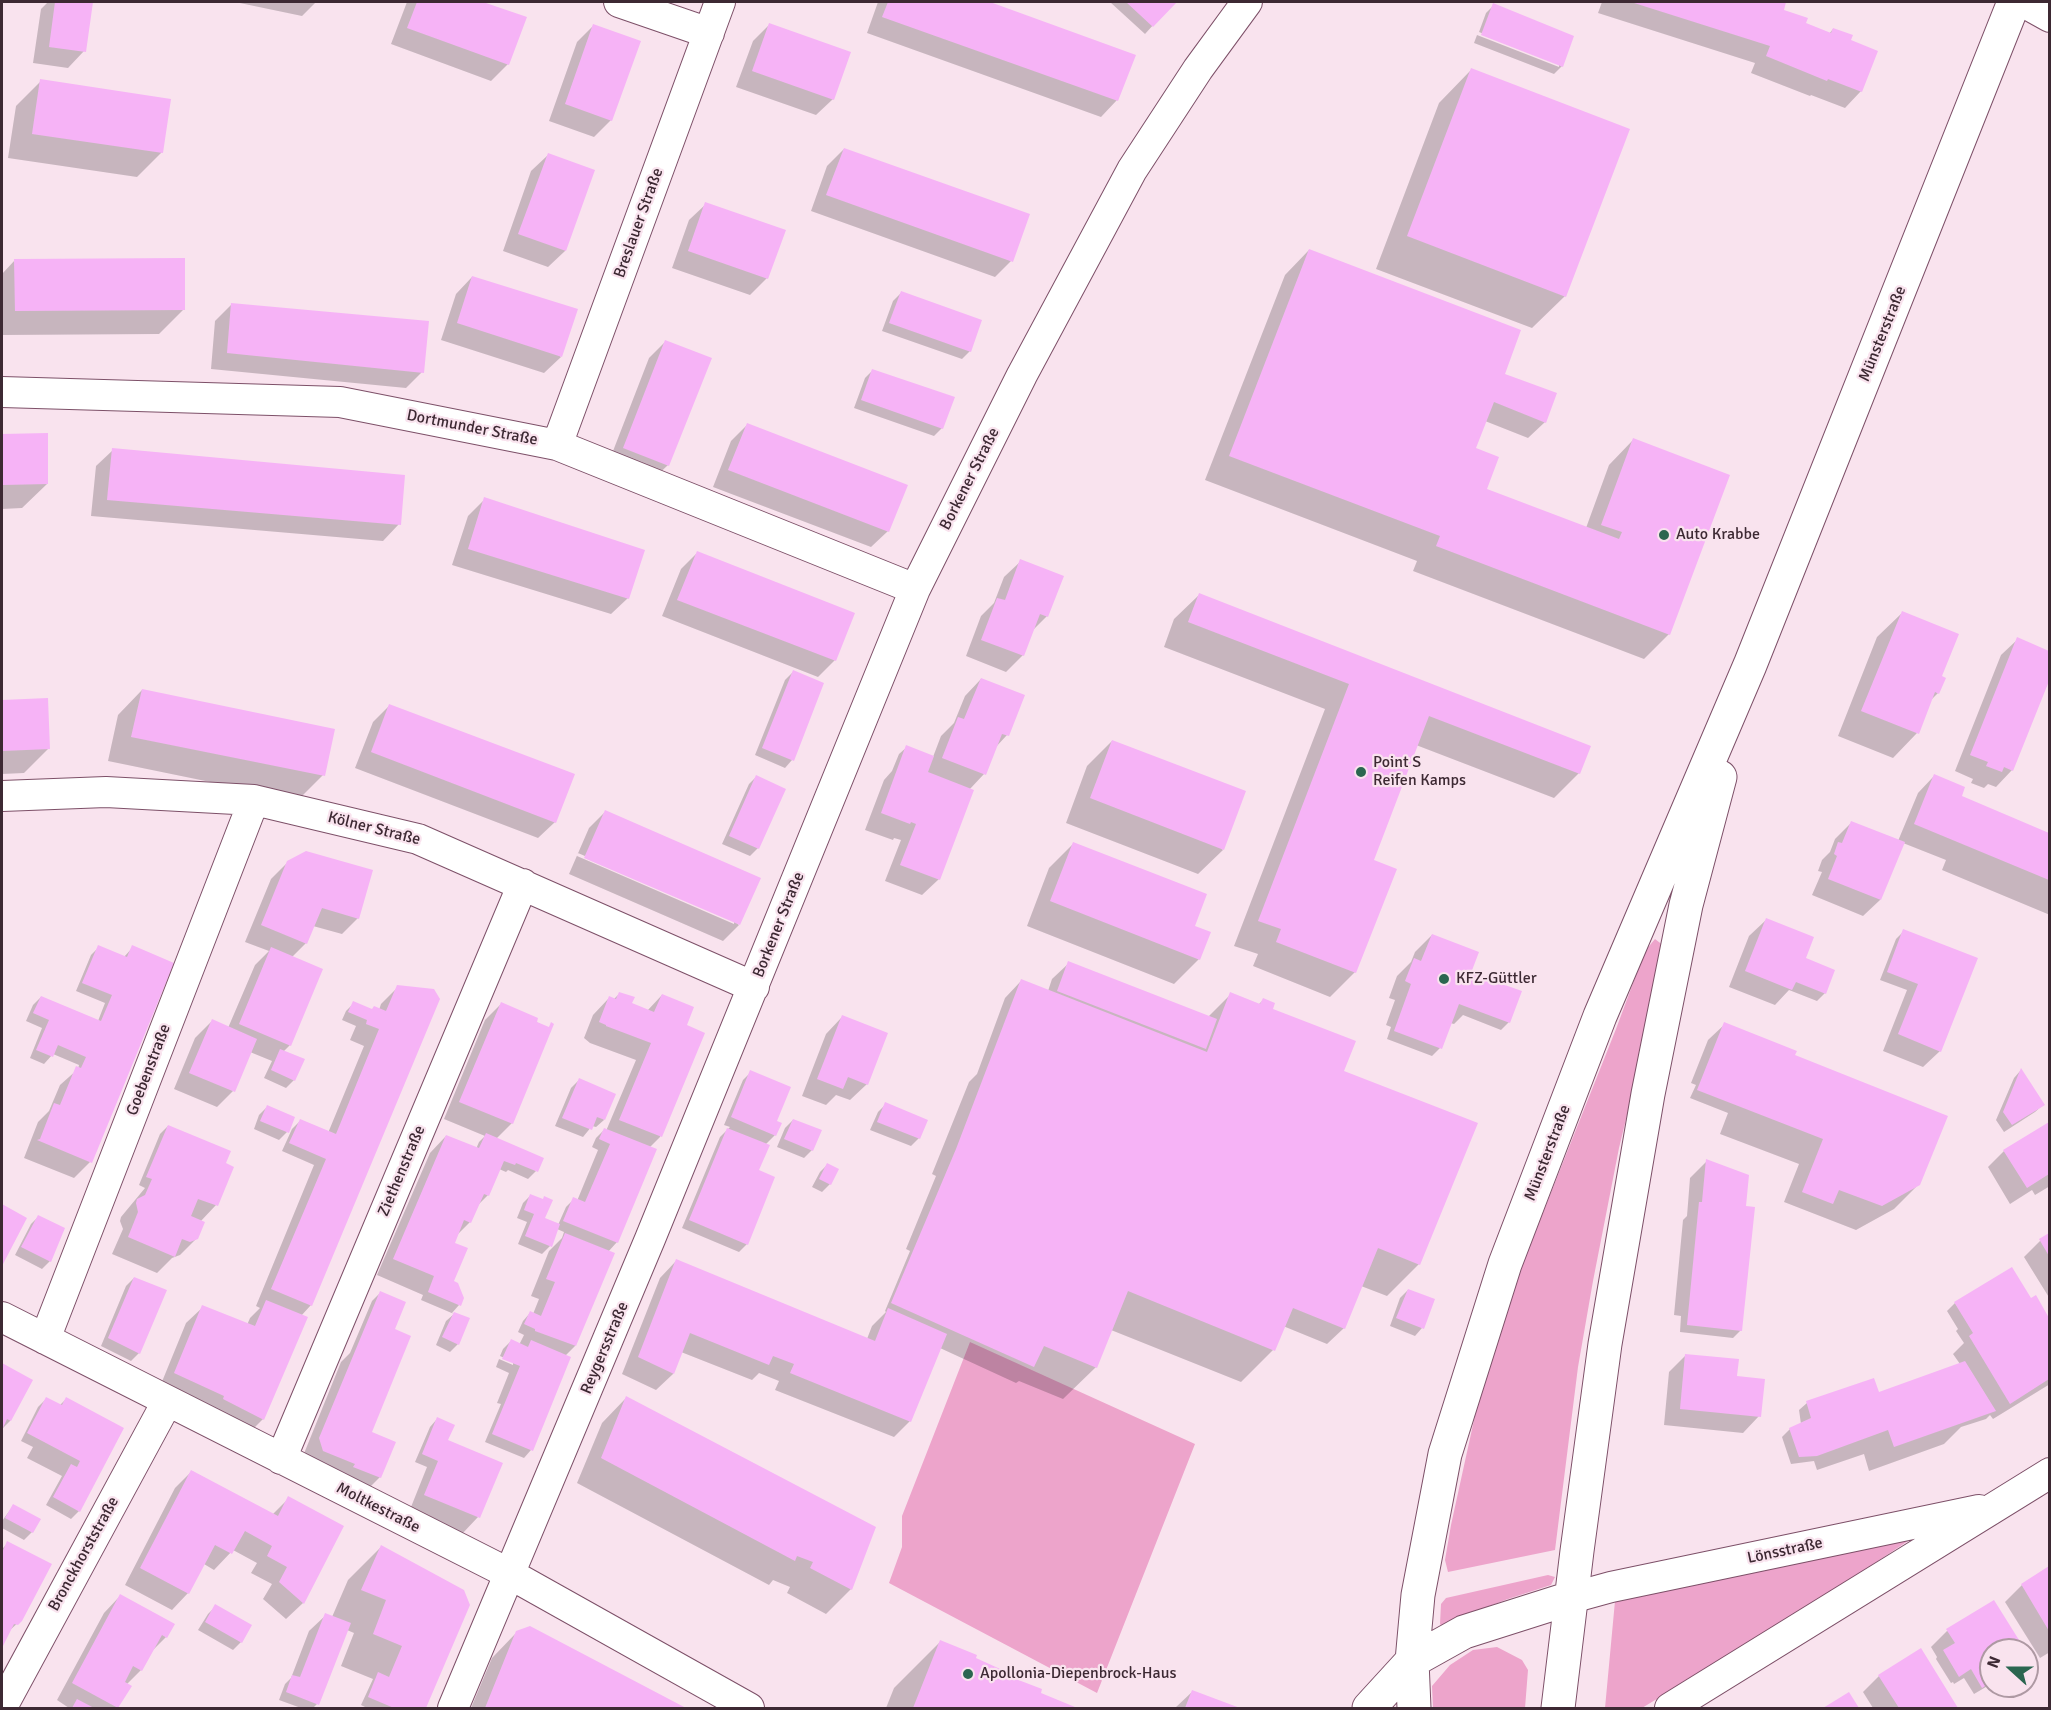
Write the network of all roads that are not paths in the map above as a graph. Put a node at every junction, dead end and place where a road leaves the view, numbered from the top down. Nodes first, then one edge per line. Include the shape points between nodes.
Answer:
1 (619, 2) edge
2 (720, 2) edge
3 (1247, 2) edge
4 (2014, 2) edge
5 (2023, 2) edge
6 (2049, 17) edge
7 (709, 33) junction
8 (2, 392) edge
9 (556, 445) junction
10 (915, 589) junction
11 (1750, 665) junction
12 (2, 796) edge
13 (254, 800) junction
14 (523, 884) junction
15 (754, 987) junction
16 (2, 1317) edge
17 (45, 1339) junction
18 (167, 1402) junction
19 (281, 1459) junction
20 (2049, 1473) edge
21 (1999, 1506) junction
22 (508, 1573) junction
23 (1571, 1598) junction
24 (1412, 1661) junction
25 (2, 1707) edge
26 (453, 1708) edge
27 (749, 1708) edge
28 (1369, 1708) edge
29 (1413, 1708) edge
30 (1558, 1708) edge
31 (1670, 1708) edge

1 - 7 street
2 - 7 street, Breslauer Straße
3 - 10 street, Borkener Straße via 1132,170 1022,375
4 - 11 main road, Münsterstraße
5 - 6 street
7 - 9 street, Breslauer Straße
8 - 9 street, Dortmunder Straße via 340,402
9 - 10 street, Dortmunder Straße
10 - 15 street, Borkener Straße
11 - 23 main road, Münsterstraße via 1686,905 1648,1094 1605,1344
11 - 24 main road, Münsterstraße via 1600,1016 1505,1264 1445,1454 1418,1595
12 - 13 street, Kölner Straße via 106,792
13 - 14 street, Kölner Straße via 418,839
13 - 17 street, Goebenstraße
14 - 15 street, Kölner Straße
14 - 19 street, Ziethenstraße
15 - 22 street, Reygersstraße
16 - 17 street, Moltkestraße
17 - 18 street, Moltkestraße
18 - 19 street, Moltkestraße
18 - 25 street, Bronckhorststraße
19 - 22 street, Moltkestraße
20 - 21 street, Lönsstraße
21 - 23 street, Lönsstraße
21 - 31 street, Lönsstraße
22 - 26 street, Reygersstraße
22 - 27 street, Moltkestraße
23 - 24 main road via 1464,1632
23 - 30 main road, Münsterstraße
24 - 28 main road
24 - 29 main road, Münsterstraße

